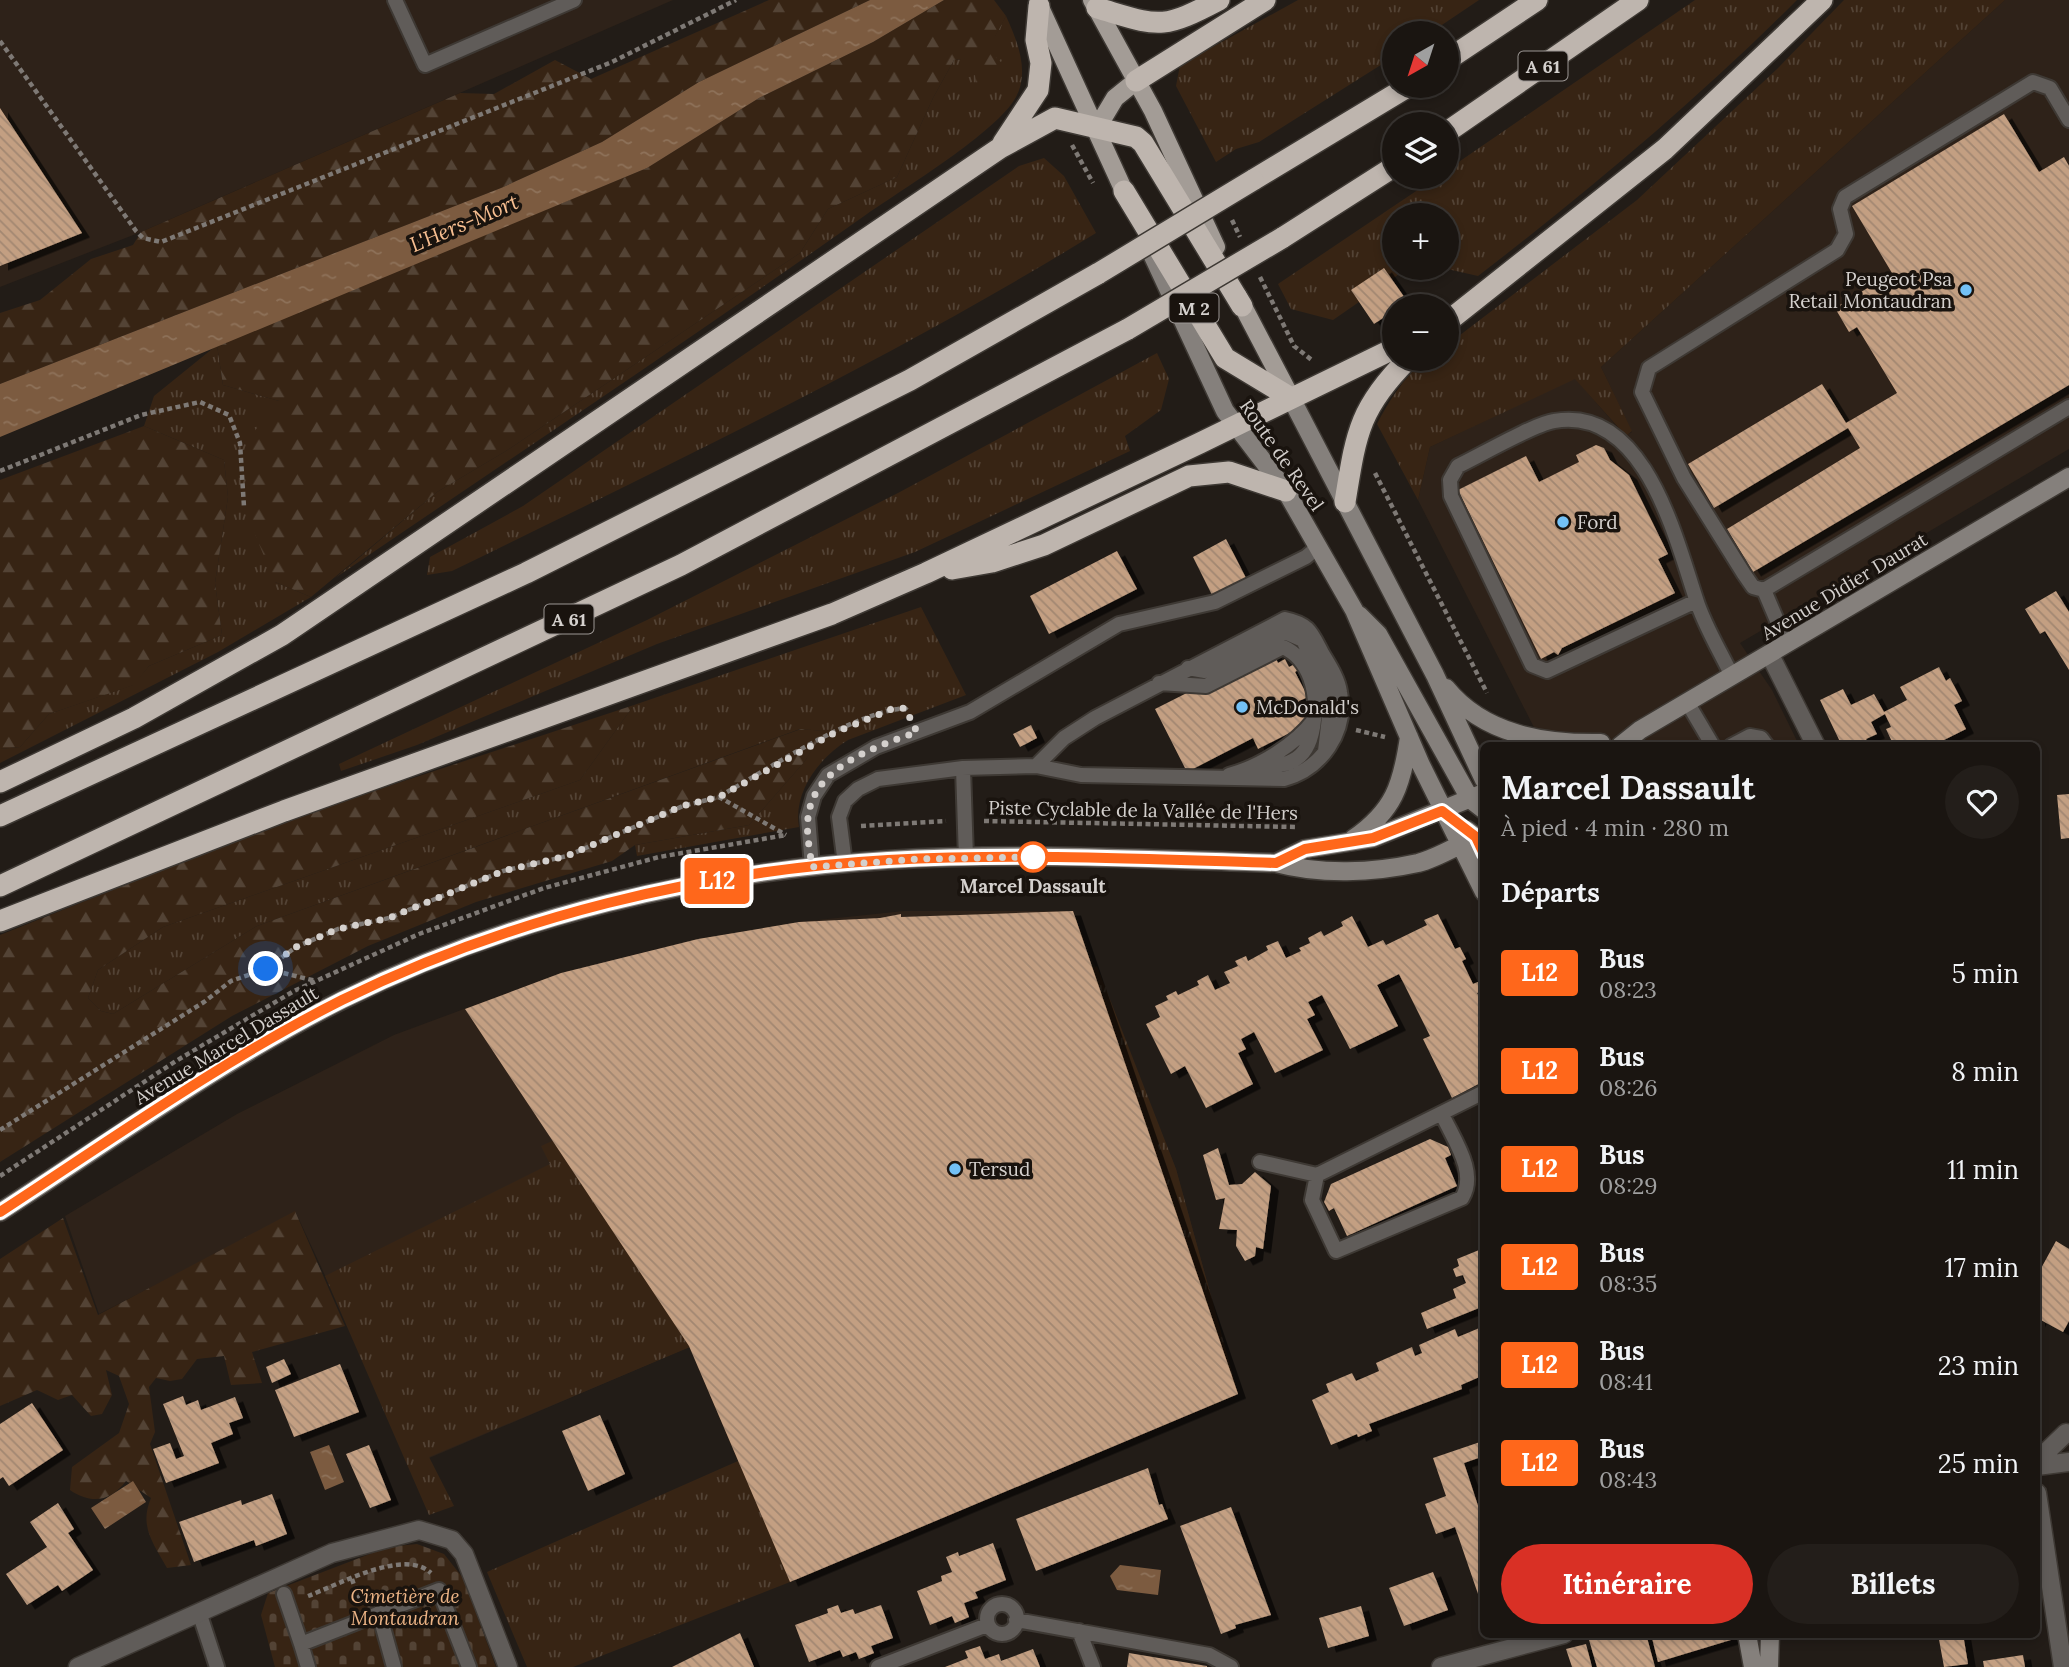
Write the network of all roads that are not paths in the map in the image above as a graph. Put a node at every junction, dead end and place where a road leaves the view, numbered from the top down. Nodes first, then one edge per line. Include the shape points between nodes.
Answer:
1 (395, 0) edge
2 (574, 0) edge
3 (1219, 0) edge
4 (1265, 0) edge
5 (1537, 0) edge
6 (1638, 0) edge
7 (1822, 0) edge
8 (1038, 3) edge
9 (1094, 4) edge
10 (1460, 51) edge
11 (1136, 81) junction
12 (1389, 98) edge
13 (2069, 120) edge
14 (1459, 124) edge
15 (1097, 128) junction
16 (1000, 148) junction
17 (1382, 174) edge
18 (1124, 191) junction
19 (1242, 306) junction
20 (1459, 312) edge
21 (1382, 354) edge
22 (1396, 371) edge
23 (1291, 398) junction
24 (2069, 407) edge
25 (1237, 426) junction
26 (2069, 477) edge
27 (1286, 491) junction
28 (1345, 502) junction
29 (1319, 546) junction
30 (926, 573) junction
31 (1764, 590) junction
32 (1696, 601) junction
33 (1354, 610) junction
34 (1787, 644) junction
35 (1770, 655) junction
36 (1435, 675) junction
37 (1732, 676) junction
38 (1158, 683) junction
39 (1687, 702) junction
40 (1640, 730) junction
41 (1409, 737) junction
42 (1549, 742) edge
43 (1603, 742) edge
44 (1625, 742) edge
45 (1711, 742) edge
46 (1739, 742) edge
47 (1764, 742) edge
48 (1814, 742) edge
49 (1037, 766) junction
50 (964, 768) junction
51 (1480, 771) edge
52 (1214, 779) junction
53 (0, 782) edge
54 (1479, 800) edge
55 (1442, 811) junction
56 (0, 816) edge
57 (1474, 838) edge
58 (1347, 843) junction
59 (966, 858) junction
60 (1276, 863) junction
61 (845, 864) junction
62 (812, 867) junction
63 (1480, 870) edge
64 (0, 886) edge
65 (0, 921) edge
66 (1480, 1094) edge
67 (1442, 1114) junction
68 (1260, 1162) dead end
69 (1317, 1175) junction
70 (0, 1212) edge
71 (2068, 1435) edge
72 (2040, 1458) edge
73 (2069, 1462) edge
74 (2040, 1466) edge
75 (2040, 1513) edge
76 (284, 1594) dead end
77 (199, 1612) junction
78 (379, 1613) junction
79 (1016, 1620) junction
80 (988, 1625) junction
81 (1079, 1631) junction
82 (1549, 1638) edge
83 (1748, 1638) edge
84 (1770, 1638) edge
85 (302, 1644) junction
86 (78, 1667) edge
87 (217, 1667) edge
88 (308, 1667) edge
89 (394, 1667) edge
90 (469, 1667) edge
91 (508, 1667) edge
92 (878, 1667) edge
93 (1093, 1667) edge
94 (1231, 1667) edge
95 (1441, 1667) edge
96 (1753, 1667) edge
97 (1769, 1667) edge
98 (2063, 1667) edge

1 - 2 lane via 425,65
3 - 9 highway via 1177,22 1148,23
4 - 11 highway
5 - 10 highway
6 - 14 highway, A 61
7 - 20 highway via 1665,149
8 - 15 main road, Route de Revel / M 2
8 - 16 highway via 1038,90
9 - 11 main road, Route de Revel / M 2
11 - 15 main road via 1115,98
11 - 19 main road, Route de Revel / M 2
12 - 56 highway, bridge via 1100,273 910,380 527,573
13 - 31 lane via 2050,88 2033,82 1845,197 1840,209 1846,234 1837,250 1649,368 1642,391 1684,478 1744,574 1754,587
15 - 16 highway via 1055,118
15 - 18 main road, Route de Revel / M 2
15 - 19 highway, M 2 via 1136,137 1143,143
16 - 53 highway via 282,635 134,718
17 - 64 highway, A 61, bridge via 1128,329 681,565
18 - 23 highway, M 2 via 1225,358
18 - 25 main road, Route de Revel / M 2 via 1224,411
19 - 23 main road, Route de Revel / M 2
21 - 23 highway
22 - 28 highway via 1381,385 1360,423
23 - 25 highway
23 - 28 main road, Route de Revel / M 2
24 - 31 lane
25 - 27 main road, Route de Revel / M 2
25 - 30 highway
26 - 34 main road, Avenue Didier Daurat
27 - 29 main road, Route de Revel / M 2
27 - 30 highway via 1229,472 1189,476 1044,545 992,562
28 - 36 main road, Route de Revel / M 2
29 - 33 main road, Route de Revel / M 2
29 - 62 lane via 1306,557 1214,602 1119,624 970,712 876,747 828,775 814,796 808,817
30 - 65 highway via 832,614 284,811
31 - 34 lane
32 - 32 lane via 1687,564 1634,451 1599,426 1553,421 1458,466 1450,480 1451,496 1532,665 1547,671
32 - 37 lane
33 - 41 main road, Route de Revel / M 2
33 - 54 main road, M 2 via 1378,634
34 - 35 main road, Avenue Didier Daurat
35 - 37 main road, Avenue Didier Daurat
35 - 48 street
36 - 42 main road, Avenue Didier Daurat via 1455,699 1489,722
36 - 51 main road, Route de Revel / M 2
37 - 39 main road, Avenue Didier Daurat
38 - 49 lane via 1064,738
38 - 52 lane via 1206,687 1283,648 1295,653 1306,670 1317,703 1314,720 1249,770
38 - 52 lane via 1285,619 1302,622 1335,677 1340,693 1339,726 1325,752 1302,774 1284,779
39 - 40 main road, Avenue Didier Daurat
39 - 45 lane
40 - 43 main road, Avenue Didier Daurat
40 - 44 main road, Avenue Didier Daurat
41 - 55 main road, Route de Revel / M 2
41 - 58 main road via 1397,792 1382,814
46 - 47 lane via 1750,736
49 - 50 lane
49 - 52 lane via 1081,775
50 - 59 lane
50 - 61 lane via 878,779 858,789 839,817
54 - 55 main road, Avenue Marcel Dassault
55 - 57 main road, Route de Revel / M 2
55 - 58 main road, Avenue Marcel Dassault via 1373,838
57 - 60 main road, Avenue Marcel Dassault via 1420,862 1392,867 1306,870
57 - 63 main road, Route de Revel / M 2
58 - 60 main road, Avenue Marcel Dassault via 1305,849
59 - 60 main road, Avenue Marcel Dassault
59 - 61 main road, Avenue Marcel Dassault
61 - 62 main road, Avenue Marcel Dassault
62 - 70 main road, Avenue Marcel Dassault via 730,878 580,910 427,963 343,1000 264,1045
66 - 67 lane
67 - 69 lane
67 - 69 lane via 1469,1173 1462,1198 1336,1251 1312,1200
68 - 69 lane
71 - 72 street
73 - 74 street
75 - 98 street
76 - 85 lane
77 - 86 street
77 - 87 lane
77 - 91 street via 332,1553 399,1534 428,1532 452,1540 464,1553
78 - 85 lane
78 - 89 lane
78 - 90 lane via 439,1590
79 - 80 lane via 1007,1633 995,1633
79 - 80 lane via 1008,1605 996,1605 988,1613
79 - 81 lane
80 - 92 lane
81 - 93 lane
81 - 94 lane via 1209,1655
82 - 95 street
83 - 96 main road
84 - 97 main road
85 - 88 lane

